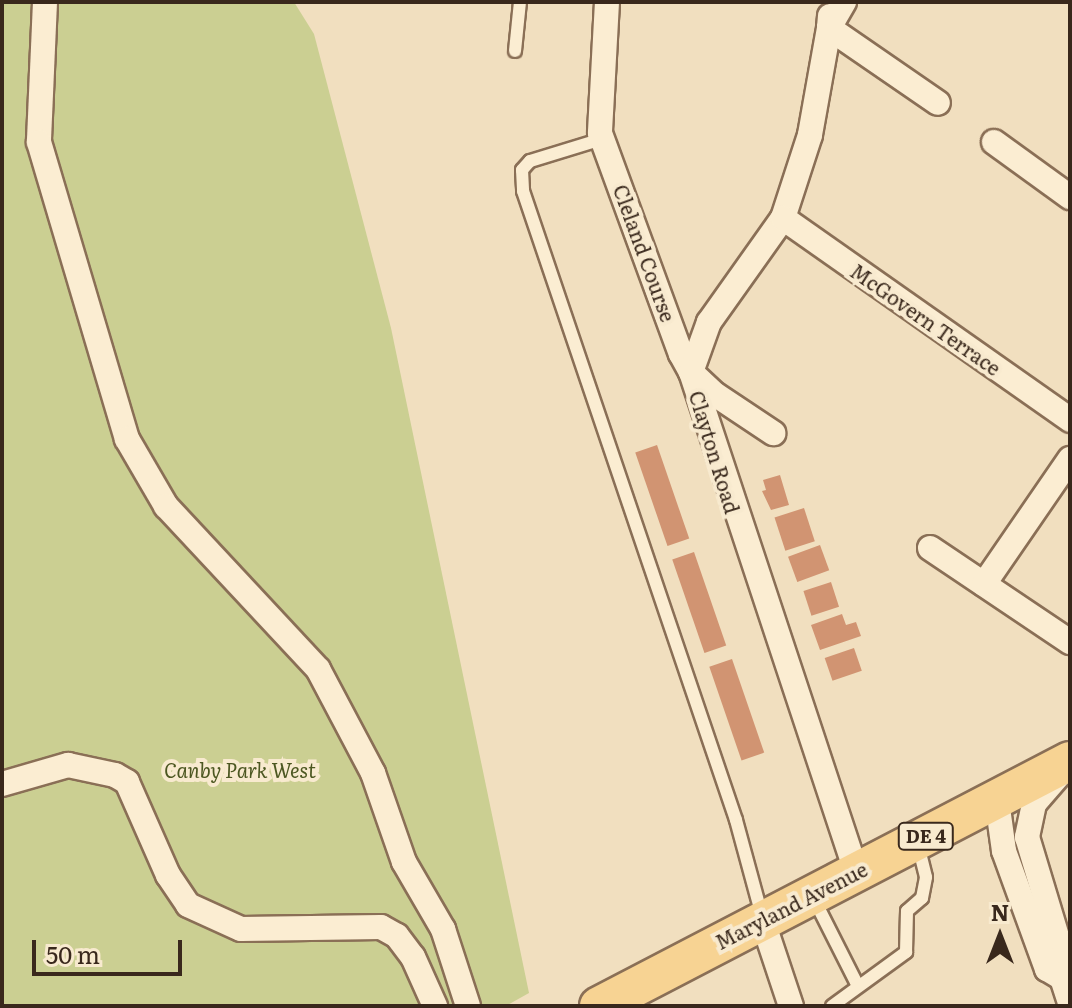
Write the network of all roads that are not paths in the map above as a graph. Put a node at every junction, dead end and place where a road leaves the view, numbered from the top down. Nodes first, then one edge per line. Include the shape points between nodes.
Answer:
1 (45, 2) edge
2 (520, 2) edge
3 (607, 2) edge
4 (831, 2) edge
5 (844, 2) edge
6 (829, 28) junction
7 (515, 51) dead end
8 (938, 103) dead end
9 (601, 136) junction
10 (994, 142) dead end
11 (1070, 197) edge
12 (783, 218) junction
13 (691, 372) junction
14 (1070, 420) edge
15 (773, 433) dead end
16 (1070, 459) edge
17 (930, 548) dead end
18 (984, 584) junction
19 (1070, 642) edge
20 (1070, 763) edge
21 (2, 784) edge
22 (997, 801) junction
23 (917, 841) junction
24 (856, 871) junction
25 (811, 894) junction
26 (762, 919) junction
27 (1062, 978) junction
28 (858, 986) junction
29 (1070, 1003) edge
30 (435, 1006) edge
31 (468, 1006) edge
32 (599, 1006) edge
33 (791, 1006) edge
34 (832, 1006) edge

1 - 31 street via 39,142 127,439 166,506 318,669 373,773 404,862 443,929
2 - 7 lane
3 - 9 street
4 - 6 street
5 - 6 street, Clayton Road
6 - 8 street
6 - 12 street, Clayton Road via 810,135
9 - 13 street, Cleland Course
9 - 26 lane via 530,161 522,170 523,191 736,820
10 - 11 street
12 - 13 street, Clayton Road via 709,322
12 - 14 street, McGovern Terrace
13 - 15 street
13 - 24 street, Clayton Road
16 - 18 street
17 - 18 street
18 - 19 street
20 - 22 main road, Maryland Avenue / DE 4
20 - 27 street via 1034,804 1027,837 1065,963
21 - 30 street via 68,765 115,775 127,782 168,875 188,905 241,929 381,927 397,936 413,957
22 - 23 main road, Maryland Avenue / DE 4
22 - 27 street via 1004,851 1047,969
23 - 24 main road, Maryland Avenue / DE 4
23 - 28 lane via 926,877 922,898 907,911 906,952
24 - 25 main road, Maryland Avenue / DE 4
25 - 26 main road, Maryland Avenue / DE 4
25 - 28 lane
26 - 32 main road, Maryland Avenue / DE 4 via 641,990
26 - 33 street
27 - 29 street
28 - 34 lane

